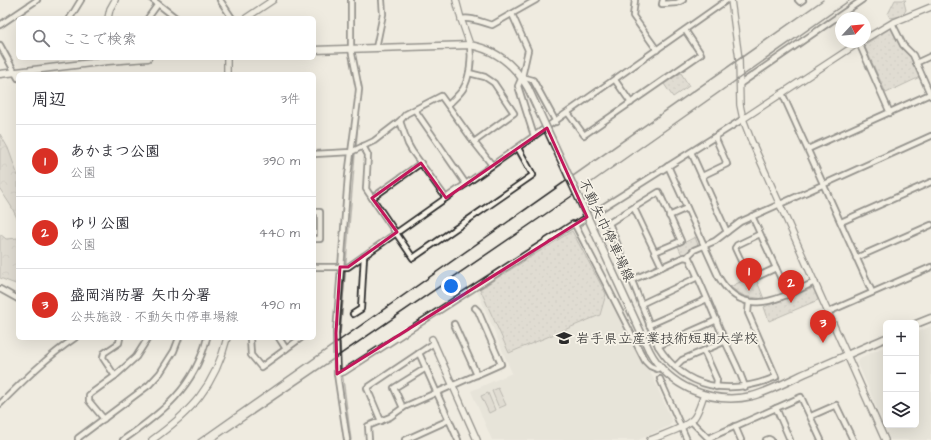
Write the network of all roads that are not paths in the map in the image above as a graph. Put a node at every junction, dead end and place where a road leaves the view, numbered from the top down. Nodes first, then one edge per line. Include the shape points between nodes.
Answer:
1 (27, 0) edge
2 (38, 0) edge
3 (82, 0) edge
4 (115, 0) edge
5 (153, 0) edge
6 (273, 0) edge
7 (351, 0) edge
8 (382, 0) edge
9 (456, 0) edge
10 (536, 0) edge
11 (635, 0) edge
12 (663, 0) edge
13 (683, 0) edge
14 (727, 0) edge
15 (731, 0) edge
16 (798, 0) edge
17 (803, 0) edge
18 (862, 0) edge
19 (223, 1) edge
20 (529, 2) edge
21 (158, 4) junction
22 (29, 5) junction
23 (931, 6) edge
24 (17, 13) junction
25 (512, 14) junction
26 (19, 16) edge
27 (71, 16) edge
28 (108, 16) edge
29 (149, 16) edge
30 (173, 16) edge
31 (231, 16) edge
32 (249, 16) edge
33 (461, 19) junction
34 (892, 23) junction
35 (0, 25) edge
36 (685, 30) junction
37 (871, 35) edge
38 (0, 45) edge
39 (470, 46) junction
40 (376, 48) junction
41 (851, 48) edge
42 (863, 48) edge
43 (351, 49) junction
44 (316, 50) edge
45 (657, 50) junction
46 (931, 56) edge
47 (102, 60) edge
48 (227, 60) edge
49 (916, 63) junction
50 (33, 72) edge
51 (227, 72) edge
52 (469, 73) junction
53 (0, 74) edge
54 (16, 75) edge
55 (522, 78) junction
56 (615, 80) junction
57 (740, 84) junction
58 (782, 93) junction
59 (931, 95) edge
60 (631, 103) junction
61 (448, 105) junction
62 (415, 110) junction
63 (568, 113) junction
64 (890, 113) junction
65 (743, 119) junction
66 (400, 121) junction
67 (556, 122) junction
68 (534, 136) junction
69 (931, 136) edge
70 (715, 137) junction
71 (474, 142) junction
72 (518, 148) junction
73 (356, 149) junction
74 (808, 149) junction
75 (691, 152) junction
76 (316, 154) edge
77 (421, 163) junction
78 (492, 165) junction
79 (668, 166) junction
80 (702, 176) junction
81 (931, 182) edge
82 (466, 184) junction
83 (824, 184) junction
84 (372, 198) junction
85 (446, 198) junction
86 (780, 203) junction
87 (634, 208) junction
88 (687, 208) junction
89 (316, 212) edge
90 (669, 216) junction
91 (752, 216) junction
92 (841, 222) junction
93 (575, 225) junction
94 (931, 225) edge
95 (397, 232) junction
96 (727, 232) junction
97 (760, 234) junction
98 (316, 240) edge
99 (704, 246) junction
100 (655, 252) junction
101 (364, 256) junction
102 (687, 256) junction
103 (856, 258) junction
104 (316, 267) edge
105 (344, 267) junction
106 (662, 267) junction
107 (931, 267) edge
108 (776, 268) junction
109 (698, 277) junction
110 (632, 280) junction
111 (815, 282) junction
112 (0, 289) edge
113 (872, 292) junction
114 (788, 294) junction
115 (16, 298) edge
116 (707, 299) junction
117 (750, 302) junction
118 (641, 304) junction
119 (475, 308) dead end
120 (828, 312) junction
121 (353, 314) dead end
122 (931, 318) edge
123 (717, 320) junction
124 (919, 323) edge
125 (454, 324) dead end
126 (649, 325) junction
127 (883, 339) edge
128 (72, 340) edge
129 (120, 340) edge
130 (147, 340) edge
131 (178, 340) edge
132 (207, 340) edge
133 (227, 340) edge
134 (250, 340) edge
135 (280, 340) edge
136 (297, 340) edge
137 (433, 341) joint
138 (726, 341) junction
139 (658, 346) junction
140 (286, 349) junction
141 (704, 351) junction
142 (419, 353) junction
143 (847, 355) junction
144 (661, 367) junction
145 (676, 367) junction
146 (426, 368) junction
147 (340, 373) junction
148 (477, 375) junction
149 (115, 376) junction
150 (660, 379) dead end
151 (453, 386) junction
152 (716, 387) junction
153 (745, 387) junction
154 (437, 393) junction
155 (704, 395) junction
156 (0, 404) edge
157 (403, 408) junction
158 (776, 408) junction
159 (811, 416) junction
160 (104, 419) junction
161 (449, 420) junction
162 (381, 421) junction
163 (691, 421) junction
164 (682, 426) junction
165 (735, 426) junction
166 (709, 439) edge
167 (78, 440) edge
168 (123, 440) edge
169 (152, 440) edge
170 (347, 440) edge
171 (369, 440) edge
172 (405, 440) edge
173 (458, 440) edge
174 (477, 440) edge
175 (650, 440) edge
176 (687, 440) edge
177 (741, 440) edge
178 (766, 440) edge
179 (771, 440) edge
180 (790, 440) edge
181 (821, 440) edge
182 (852, 440) edge
183 (885, 440) edge

1 - 22 street
2 - 22 street
3 - 27 street
4 - 28 street
5 - 21 street
6 - 32 street
7 - 43 street
8 - 40 street via 384,14
9 - 33 street
10 - 20 street
11 - 45 street via 633,16
12 - 13 street via 662,4
14 - 36 street
15 - 57 street via 740,59
16 - 17 street
18 - 57 street
19 - 31 street
20 - 25 street
21 - 29 street
21 - 30 street
22 - 24 street
23 - 34 street
24 - 26 street
24 - 35 street
25 - 33 street via 492,25 469,17
25 - 55 street via 528,50
33 - 39 street
34 - 37 street
34 - 49 street
36 - 45 street
36 - 60 street via 701,54
38 - 54 street
39 - 40 main road, 不動矢巾停車場線
39 - 52 street
39 - 55 main road, 不動矢巾停車場線 via 494,52 508,62
40 - 43 main road, 不動矢巾停車場線
41 - 58 street
42 - 64 street
43 - 44 main road, 不動矢巾停車場線
43 - 73 street via 359,89
45 - 56 street
46 - 49 street
47 - 50 main road
48 - 51 street
49 - 59 street
52 - 61 street via 463,89
52 - 71 street via 485,77 494,83 514,113
53 - 54 main road
55 - 67 street via 533,80
55 - 68 street via 518,86
55 - 144 main road, 不動矢巾停車場線, bridge via 649,350
56 - 60 street
56 - 63 street
57 - 65 street
58 - 65 street
58 - 74 street
59 - 64 street
60 - 63 street via 584,135
61 - 62 street via 441,96
61 - 71 street
62 - 66 street via 406,114
62 - 82 street
63 - 67 street
64 - 74 street
65 - 70 street
65 - 86 street
66 - 73 street via 374,141
66 - 77 street via 408,144
67 - 68 street
68 - 72 street
69 - 83 street
70 - 75 street
70 - 80 street via 727,164
71 - 78 street
72 - 78 street
72 - 95 street via 533,174 414,258
73 - 76 street
73 - 84 street via 368,155 366,189
73 - 105 street
74 - 83 street
75 - 79 street
75 - 80 street
77 - 84 street
77 - 85 street
78 - 82 street
79 - 88 street
79 - 93 street
80 - 96 street
81 - 92 street
82 - 85 street
83 - 86 street
83 - 92 street
84 - 95 street
85 - 95 street
86 - 91 street
86 - 111 street
87 - 90 street via 659,192
87 - 100 street
87 - 110 street via 609,223
88 - 90 street
88 - 99 street
89 - 98 street via 320,212 320,240
90 - 100 street via 681,241
91 - 96 street via 734,225
91 - 97 street
92 - 103 street
93 - 144 street via 645,361 657,369
93 - 147 street
94 - 103 street
95 - 101 street
96 - 99 street
97 - 108 street
97 - 108 street via 735,248 750,280
99 - 102 street
99 - 117 street via 722,284 734,295
100 - 106 street
101 - 105 street
101 - 121 street via 361,309
102 - 106 street
102 - 109 street
103 - 113 street
104 - 105 street
105 - 147 street via 336,333
106 - 110 street
107 - 113 street
108 - 114 street
109 - 116 street
109 - 118 street
110 - 118 street
111 - 114 street
111 - 120 street
112 - 115 street
113 - 120 street
114 - 117 street via 766,302
116 - 123 street
116 - 126 street
117 - 153 street via 748,313 776,377
118 - 126 street
119 - 148 street via 501,363
120 - 143 street
122 - 124 main road
123 - 138 street
123 - 139 street
125 - 148 street
126 - 139 street
127 - 143 main road, 不動矢巾停車場線
128 - 156 street via 34,370
129 - 149 street via 104,353 103,358
130 - 149 street via 136,357
131 - 160 street via 174,351 149,386
132 - 168 street via 194,372 171,403
133 - 169 street via 215,375 203,392 191,408
134 - 140 street via 251,355 261,367
135 - 140 street
136 - 140 street
137 - 142 street
137 - 151 street
138 - 141 street
138 - 153 street
139 - 145 street
141 - 145 street via 682,360
141 - 152 street via 717,380
142 - 146 street
142 - 162 street via 366,388
143 - 155 main road, 不動矢巾停車場線 via 758,394 730,398
143 - 183 street
144 - 155 main road, 不動矢巾停車場線 via 681,384
145 - 152 street via 695,380
146 - 154 street
146 - 157 street via 394,388
147 - 170 street
148 - 151 street
149 - 160 street via 89,395 89,401
150 - 164 street
151 - 154 street
151 - 174 street
152 - 153 street
154 - 157 street
154 - 161 street
155 - 163 street
157 - 162 street
158 - 159 street via 801,397
158 - 165 street
158 - 180 street
159 - 181 street
159 - 182 street via 836,405
160 - 167 street
161 - 172 street
161 - 173 street
162 - 171 street via 368,428
163 - 164 street
163 - 166 street
164 - 175 street
164 - 176 street
165 - 166 street
165 - 177 street
178 - 179 street

